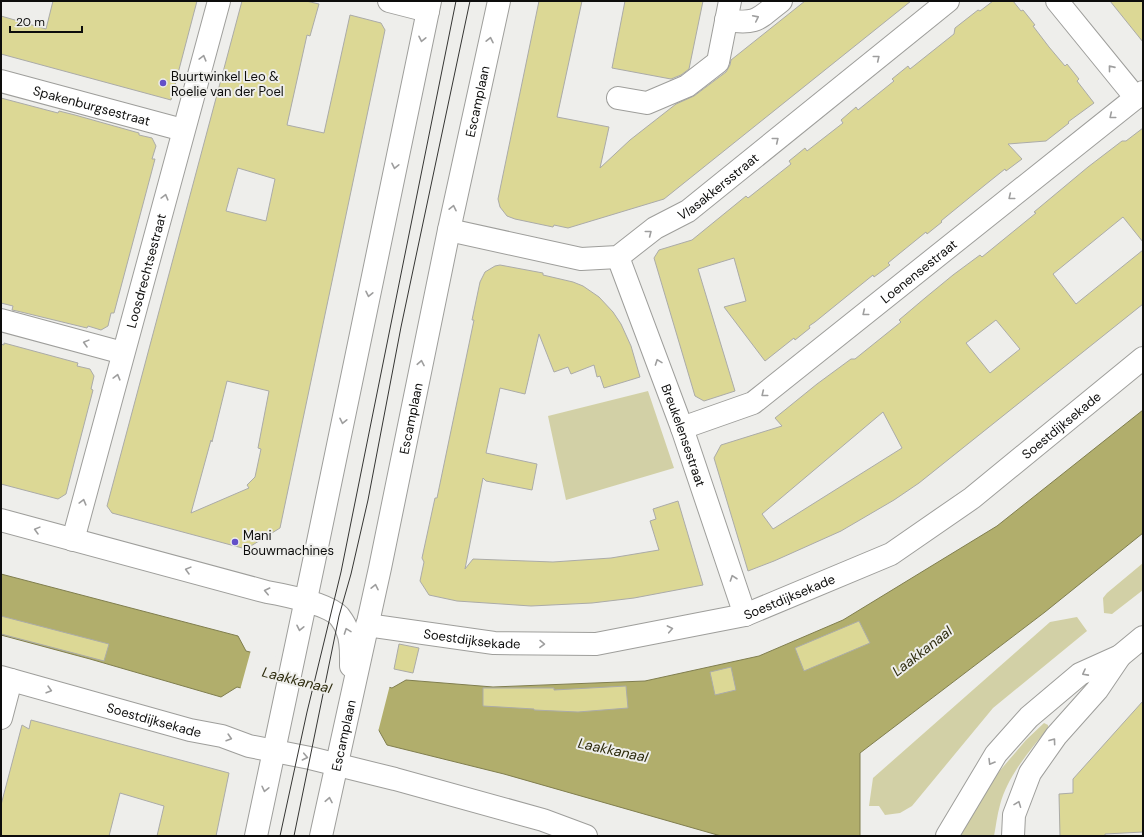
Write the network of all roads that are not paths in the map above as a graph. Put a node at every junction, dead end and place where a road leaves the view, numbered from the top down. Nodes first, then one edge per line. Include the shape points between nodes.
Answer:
1 (219, 1) edge
2 (389, 1) edge
3 (498, 1) edge
4 (781, 1) edge
5 (948, 1) edge
6 (1057, 1) edge
7 (429, 6) edge
8 (728, 10) edge
9 (1, 81) edge
10 (1139, 95) edge
11 (618, 98) dead end
12 (183, 130) junction
13 (448, 230) junction
14 (618, 257) junction
15 (1, 320) edge
16 (123, 353) junction
17 (1143, 358) edge
18 (682, 428) junction
19 (1, 520) edge
20 (73, 540) junction
21 (305, 600) junction
22 (745, 615) junction
23 (367, 625) junction
24 (1143, 637) edge
25 (1120, 656) junction
26 (354, 670) junction
27 (6, 678) edge
28 (1, 718) edge
29 (274, 751) junction
30 (336, 765) junction
31 (256, 836) edge
32 (321, 836) edge
33 (586, 836) edge
34 (947, 836) edge
35 (1013, 836) edge

12 -> 1 street, Loosdrechtsestraat
2 - 7 street
13 -> 3 street, Escamplaan
8 -> 4 street via 744,23 756,20
14 -> 5 street, Vlasakkersstraat via 655,228 688,211
10 -> 6 street
7 -> 21 street
8 - 11 street via 718,62 687,86 647,103
9 - 12 street, Spakenburgsestraat
10 -> 18 street, Loenensestraat via 754,403
16 -> 12 street, Loosdrechtsestraat
13 - 14 street via 581,259
23 -> 13 street, Escamplaan
18 -> 14 street, Breukelensestraat
16 -> 15 street
20 -> 16 street, Loosdrechtsestraat
17 - 22 street, Soestdijksekade via 972,498 891,554
22 -> 18 street, Breukelensestraat
20 -> 19 street
21 -> 20 street
26 -> 21 street via 347,629 339,616
21 -> 29 street
23 -> 22 street, Soestdijksekade via 494,643 596,644
23 - 26 street, Escamplaan
24 - 25 street
25 -> 34 street via 1080,674 1029,717 996,754
35 -> 25 street via 1014,815 1030,773 1056,736 1097,690
26 - 30 street, Escamplaan
27 - 28 street
27 -> 29 street, Soestdijksekade
29 -> 30 street, Soestdijksekade
29 -> 31 street
32 -> 30 street, Escamplaan
30 - 33 street, Soestdijksekade via 543,820

